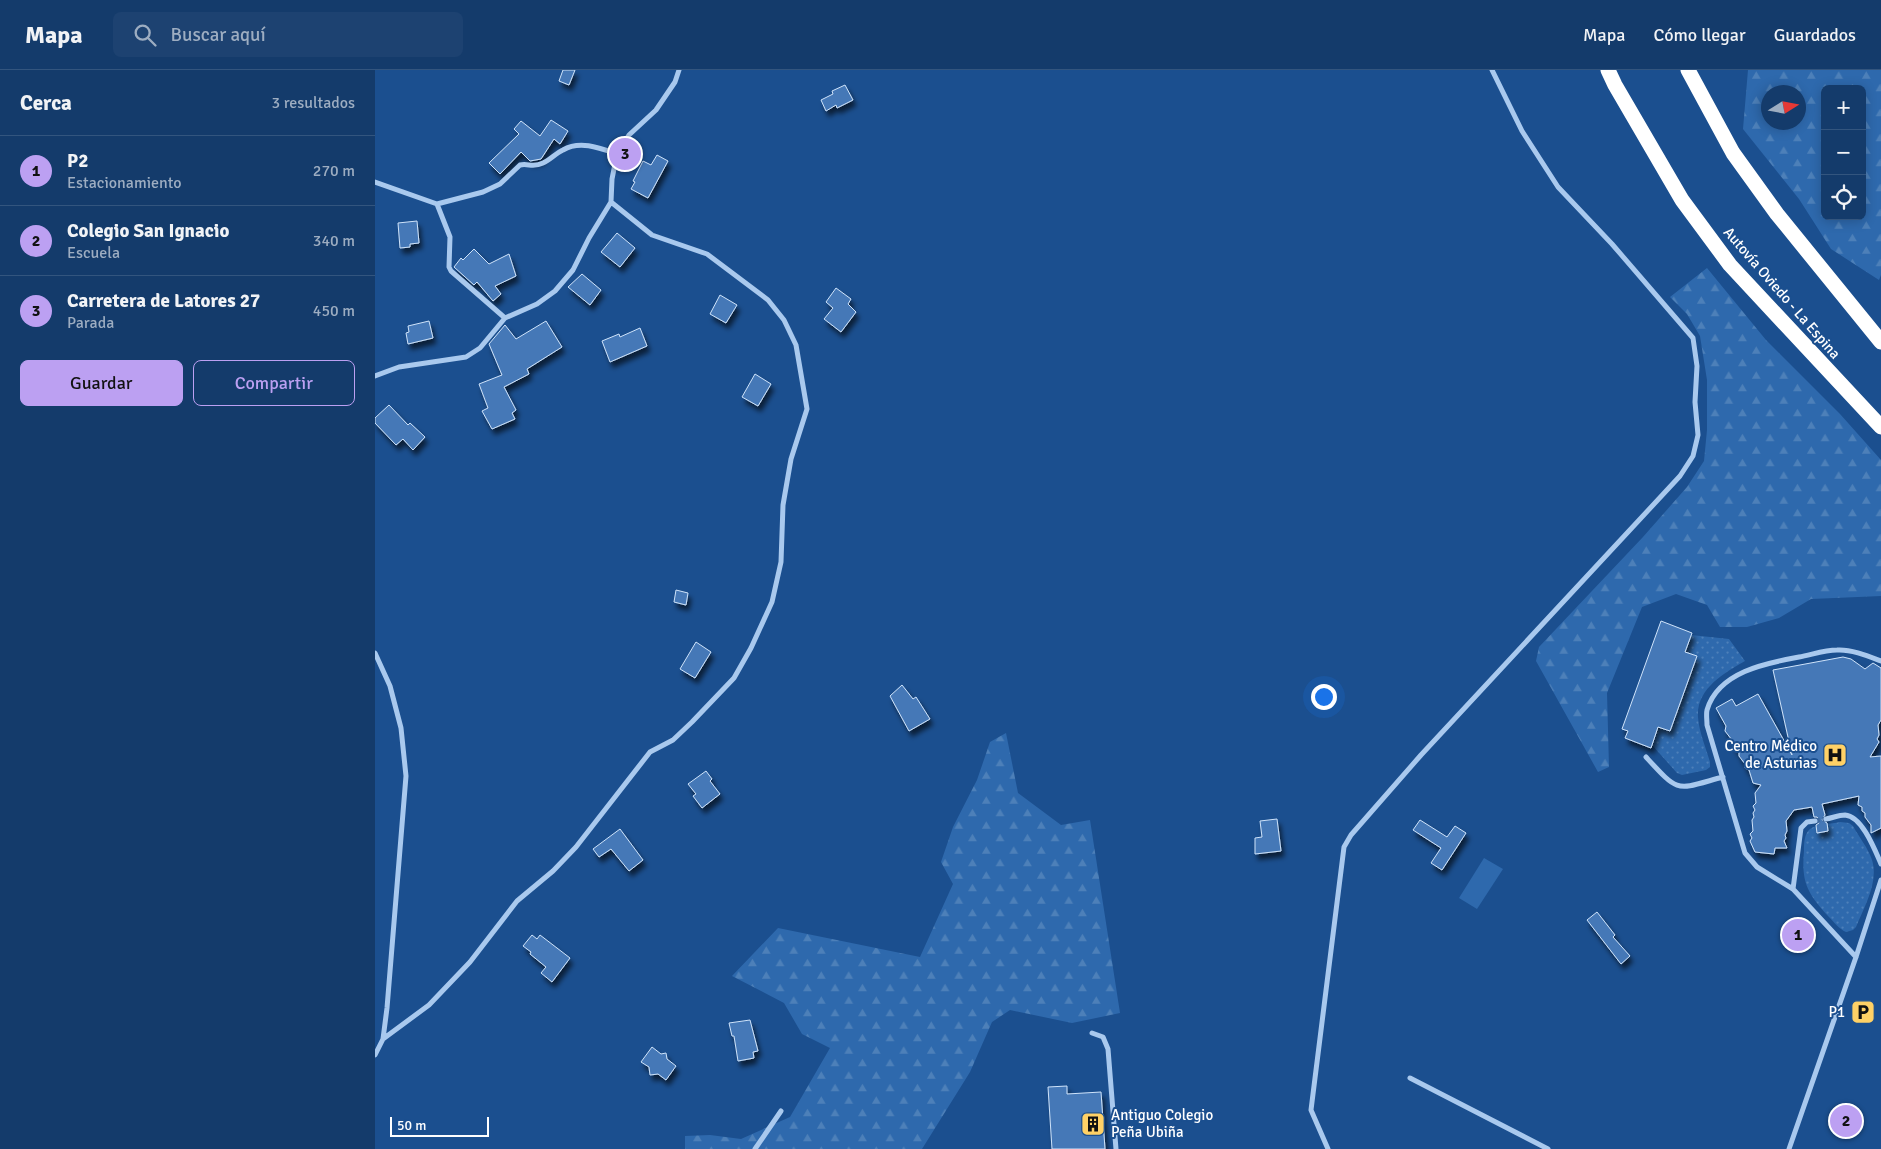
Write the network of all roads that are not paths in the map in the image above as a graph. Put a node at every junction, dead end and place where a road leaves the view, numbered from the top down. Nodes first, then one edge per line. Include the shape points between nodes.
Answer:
1 (679, 70) edge
2 (1492, 70) edge
3 (1608, 70) edge
4 (1689, 70) edge
5 (617, 154) junction
6 (375, 182) edge
7 (611, 202) junction
8 (437, 204) junction
9 (505, 318) junction
10 (1881, 342) edge
11 (375, 376) edge
12 (1881, 427) edge
13 (375, 653) edge
14 (1881, 661) edge
15 (1647, 757) dead end
16 (1723, 777) junction
17 (1826, 819) tunnel mouth
18 (1815, 821) tunnel mouth
19 (1881, 864) edge
20 (1881, 880) edge
21 (1793, 889) junction
22 (1856, 957) junction
23 (1092, 1033) dead end
24 (383, 1039) junction
25 (375, 1054) edge
26 (1410, 1078) dead end
27 (781, 1111) dead end
28 (755, 1149) edge
29 (1116, 1149) edge
30 (1328, 1149) edge
31 (1548, 1149) edge
32 (1789, 1149) edge

1 - 5 street via 675,82 656,110 629,136
2 - 30 street via 1522,131 1558,187 1693,338 1697,366 1695,402 1698,435 1693,456 1680,476 1421,754 1344,847 1311,1110
3 - 12 highway, Autovía Oviedo - La Espina via 1682,200 1730,265
4 - 10 highway via 1733,153 1777,214
5 - 7 street
5 - 8 street via 589,145 570,147 543,163 520,165 500,184 483,192
6 - 8 street
7 - 9 street via 573,270 555,291 537,304
7 - 24 street via 652,235 707,254 768,300 784,320 796,345 807,409 791,459 783,505 781,562 772,602 734,678 673,740 650,752 576,847 517,901 470,962 429,1005
8 - 9 street via 450,237 451,271
9 - 11 street via 480,348 466,357 399,366
13 - 24 street via 390,686 401,728 406,776
14 - 16 street via 1837,650 1768,663 1727,682 1714,696 1707,711 1707,725
15 - 16 street via 1670,783 1681,788
16 - 21 street via 1745,853 1757,867
17 - 19 street via 1846,815 1856,819
18 - 21 street via 1807,822 1801,828
20 - 22 street
21 - 22 street
22 - 32 street
23 - 29 street via 1103,1037 1108,1049
24 - 25 street
26 - 31 street
27 - 28 street

